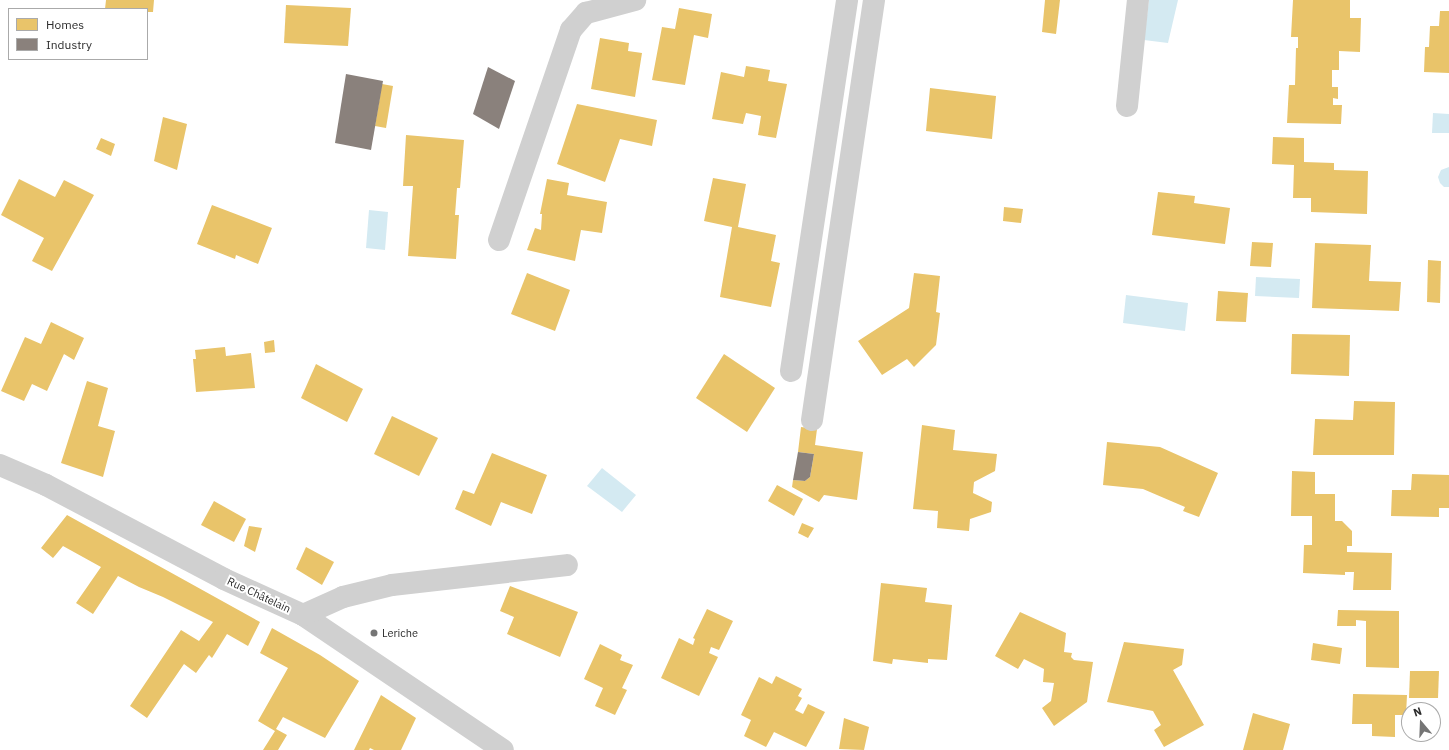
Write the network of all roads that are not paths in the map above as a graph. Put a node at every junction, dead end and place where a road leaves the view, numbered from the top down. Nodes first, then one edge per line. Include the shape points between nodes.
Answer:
1 (635, 0) edge
2 (847, 0) edge
3 (874, 0) edge
4 (1138, 0) edge
5 (1127, 106) dead end
6 (499, 240) dead end
7 (791, 372) dead end
8 (812, 420) dead end
9 (0, 465) edge
10 (567, 565) dead end
11 (304, 615) junction
12 (474, 741) edge
13 (503, 750) edge

1 - 6 street via 586,13 571,30
2 - 7 street
3 - 8 street
4 - 5 street
9 - 11 street, Rue Châtelain via 46,485 224,579
10 - 11 street via 392,585 343,596
11 - 12 street, Rue Châtelain
12 - 13 street, Rue Châtelain

